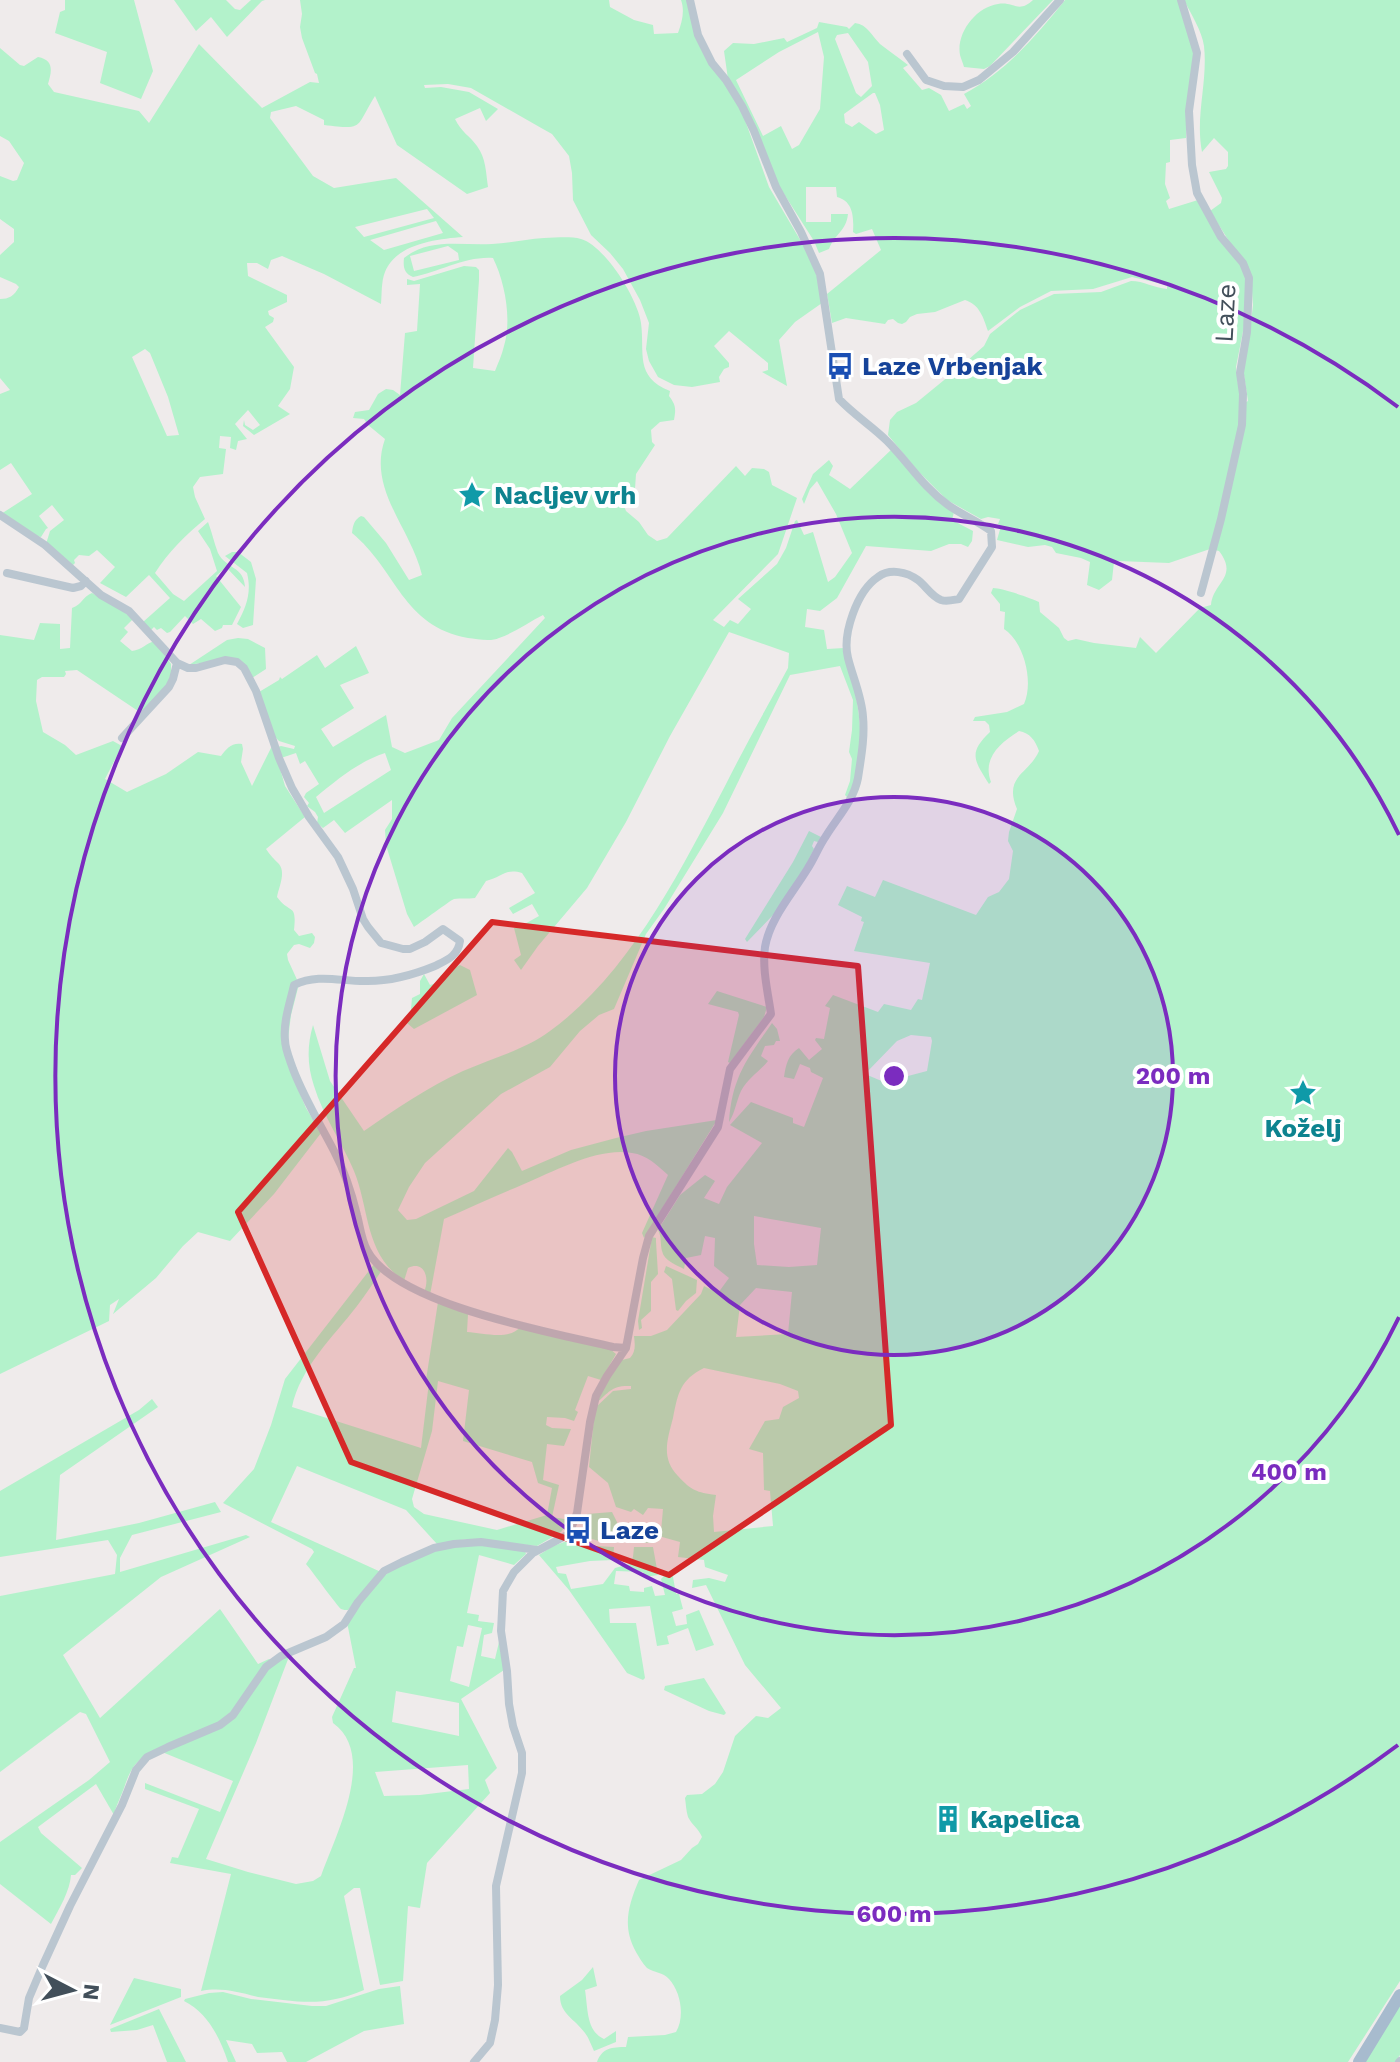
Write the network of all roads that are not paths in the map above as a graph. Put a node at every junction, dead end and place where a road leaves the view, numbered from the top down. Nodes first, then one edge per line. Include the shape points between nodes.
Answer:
1 (690, 0) edge
2 (1060, 0) edge
3 (1181, 0) edge
4 (907, 54) dead end
5 (0, 515) edge
6 (7, 573) dead end
7 (86, 581) junction
8 (1201, 593) dead end
9 (177, 663) junction
10 (122, 738) dead end
11 (626, 1348) junction
12 (538, 1550) junction
13 (1400, 1995) edge
14 (0, 2028) edge
15 (474, 2062) edge
16 (1359, 2062) edge

1 - 11 street via 698,35 742,106 820,274 839,399 884,438 925,486 991,531 992,547 959,599 939,599 918,580 890,572 878,577 859,599 848,629 847,656 863,717 858,782 772,927 765,948 771,1014 730,1069 718,1127 649,1236
2 - 4 street via 1013,52 963,87 926,80
3 - 8 street, Laze via 1197,53 1189,111 1197,193 1249,278 1240,373 1242,425
5 - 7 street
6 - 7 street via 73,588
7 - 9 street via 129,611
9 - 10 street via 169,687
9 - 11 street via 196,668 225,660 244,668 292,788 338,857 363,919 381,943 410,949 443,929 460,941 450,959 409,977 368,982 307,979 294,985 285,1025 288,1055 336,1155 368,1253 408,1285 462,1310
11 - 12 street via 596,1396 569,1534
12 - 14 street via 454,1544 384,1571 344,1624 266,1667 233,1715 147,1757 136,1770 43,1965 24,2028
12 - 15 street via 503,1591 501,1631 522,1773 496,1886 495,2020 490,2043
13 - 16 main road

